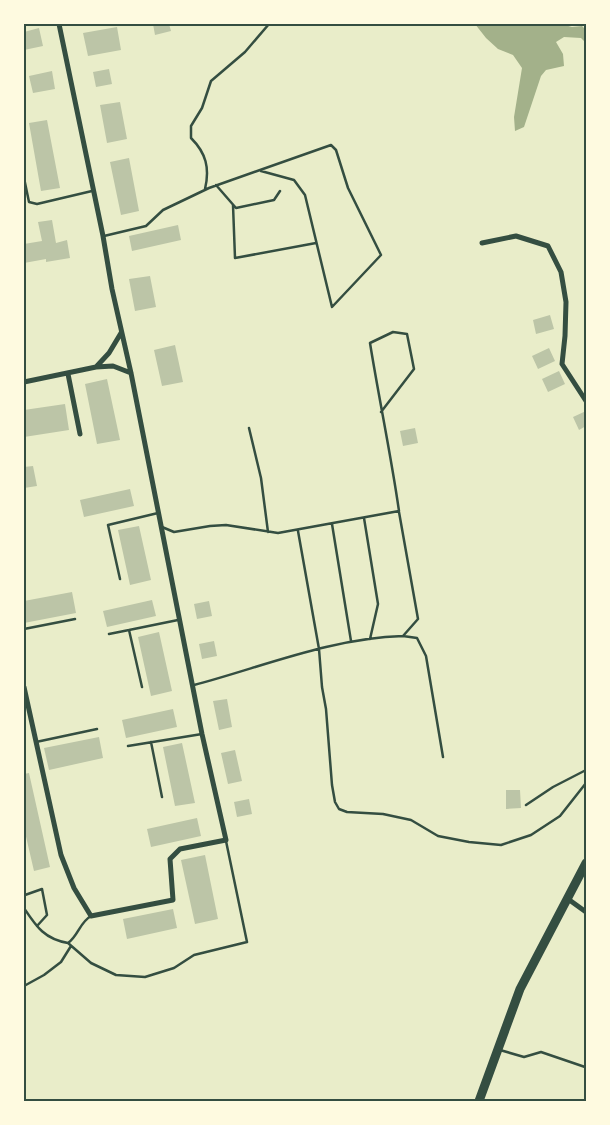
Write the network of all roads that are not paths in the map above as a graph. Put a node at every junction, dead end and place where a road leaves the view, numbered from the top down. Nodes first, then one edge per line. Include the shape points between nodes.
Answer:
1 (59, 24) edge
2 (269, 24) edge
3 (261, 171) junction
4 (24, 178) edge
5 (216, 185) junction
6 (206, 190) junction
7 (92, 191) junction
8 (280, 191) dead end
9 (233, 205) junction
10 (102, 236) junction
11 (316, 243) junction
12 (482, 243) dead end
13 (121, 333) junction
14 (96, 367) junction
15 (131, 373) junction
16 (68, 374) junction
17 (24, 382) edge
18 (586, 401) edge
19 (381, 412) junction
20 (249, 428) dead end
21 (80, 434) dead end
22 (399, 511) junction
23 (158, 514) junction
24 (364, 518) junction
25 (332, 524) junction
26 (160, 526) junction
27 (298, 530) junction
28 (268, 532) junction
29 (120, 580) dead end
30 (75, 618) dead end
31 (180, 620) junction
32 (24, 629) edge
33 (129, 630) junction
34 (109, 634) dead end
35 (403, 636) junction
36 (370, 638) junction
37 (351, 642) junction
38 (319, 649) junction
39 (192, 685) junction
40 (24, 687) edge
41 (142, 687) dead end
42 (97, 729) dead end
43 (202, 734) junction
44 (36, 742) junction
45 (152, 742) junction
46 (128, 746) dead end
47 (443, 757) dead end
48 (586, 770) edge
49 (586, 783) edge
50 (162, 797) dead end
51 (526, 805) dead end
52 (226, 840) junction
53 (586, 863) edge
54 (24, 898) edge
55 (568, 899) junction
56 (24, 908) edge
57 (586, 912) edge
58 (91, 916) junction
59 (36, 926) junction
60 (68, 943) junction
61 (71, 946) junction
62 (24, 986) edge
63 (498, 1049) junction
64 (585, 1067) dead end
65 (479, 1101) edge

1 - 7 street
2 - 6 lane via 245,52 211,81 202,108 191,126 191,138 206,159
3 - 5 lane
3 - 11 lane via 294,180 305,195
3 - 11 lane via 331,145 336,150 348,188 381,256 332,307
4 - 7 lane via 31,203
5 - 6 lane
5 - 9 lane
6 - 10 lane via 163,210 146,226
7 - 10 street
8 - 9 lane via 274,200 236,208
9 - 11 lane via 235,258
10 - 13 street
12 - 18 street via 516,236 548,246 561,272 566,302 562,364
13 - 14 street
13 - 15 street
14 - 15 street via 112,366
14 - 16 street
15 - 23 street
16 - 17 street
16 - 21 street
19 - 19 lane via 370,343 393,332 407,334 414,369
19 - 22 lane
20 - 28 lane
22 - 24 lane
22 - 35 lane via 418,618
23 - 26 street
23 - 29 lane via 108,525
24 - 25 lane
24 - 36 lane via 378,604
25 - 27 lane
25 - 37 lane
26 - 28 lane via 174,532 226,525
26 - 31 street
27 - 28 lane
27 - 38 lane
30 - 32 lane
31 - 33 lane
31 - 39 street
33 - 34 lane
33 - 41 lane
35 - 36 lane
35 - 47 lane via 417,638 426,656
36 - 37 lane
37 - 38 lane
38 - 39 lane
38 - 49 lane via 332,785 339,808 347,812 411,820 438,836 501,845 531,835 560,816
39 - 43 street
40 - 44 street
42 - 44 lane
43 - 45 lane
43 - 52 street
44 - 58 street via 62,855 74,888
45 - 46 lane
45 - 50 lane
48 - 51 lane
52 - 58 street via 180,849 170,859 173,900
52 - 61 lane via 247,942 194,954 174,968 145,977 116,975 91,963
53 - 55 main road
54 - 59 lane via 42,889 47,915
55 - 57 street
55 - 63 main road via 520,989
56 - 59 lane
58 - 60 lane via 85,919
59 - 60 lane via 52,939
60 - 61 lane
61 - 62 lane via 61,962
63 - 64 lane via 524,1057 541,1052
63 - 65 main road

